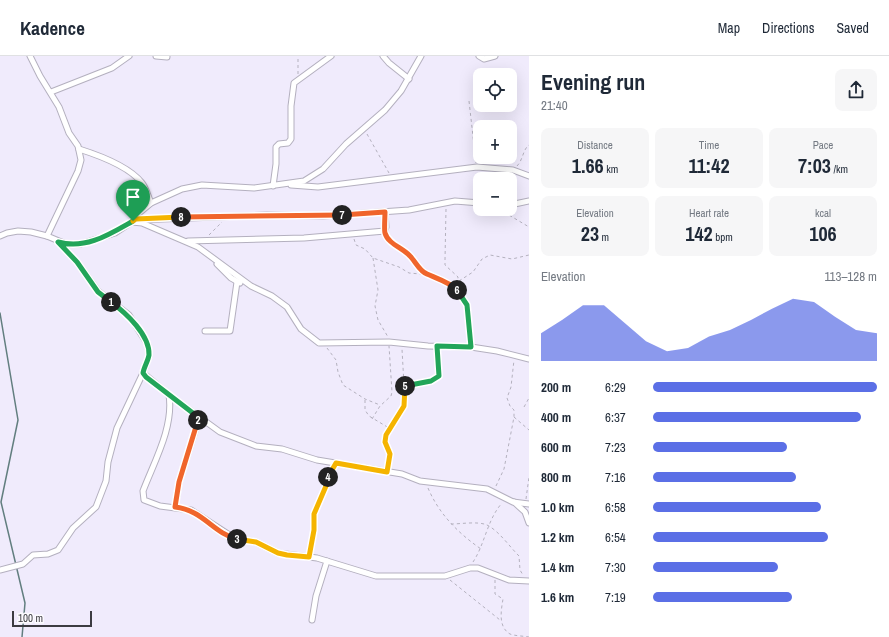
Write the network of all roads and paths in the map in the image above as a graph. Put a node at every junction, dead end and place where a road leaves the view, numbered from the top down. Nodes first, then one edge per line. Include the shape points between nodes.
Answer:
1 (30, 56) edge
2 (129, 56) edge
3 (156, 56) edge
4 (298, 56) edge
5 (331, 56) edge
6 (383, 56) edge
7 (421, 56) edge
8 (479, 56) edge
9 (495, 56) edge
10 (167, 57) edge
11 (409, 79) junction
12 (297, 80) junction
13 (51, 92) junction
14 (469, 101) dead end
15 (364, 130) junction
16 (529, 145) edge
17 (79, 148) junction
18 (477, 167) junction
19 (513, 170) junction
20 (529, 176) edge
21 (394, 178) junction
22 (284, 184) junction
23 (273, 186) junction
24 (529, 201) edge
25 (151, 203) junction
26 (446, 203) junction
27 (473, 203) edge
28 (517, 204) edge
29 (385, 212) junction
30 (511, 216) edge
31 (227, 218) junction
32 (131, 222) junction
33 (529, 227) edge
34 (384, 231) junction
35 (351, 233) junction
36 (0, 236) edge
37 (47, 236) junction
38 (182, 240) junction
39 (204, 241) junction
40 (58, 242) junction
41 (529, 255) edge
42 (373, 258) junction
43 (214, 260) junction
44 (426, 274) junction
45 (458, 281) junction
46 (237, 282) junction
47 (251, 286) junction
48 (457, 291) junction
49 (205, 331) dead end
50 (390, 342) junction
51 (402, 342) junction
52 (324, 344) junction
53 (437, 346) junction
54 (471, 347) junction
55 (514, 355) junction
56 (529, 359) edge
57 (143, 373) junction
58 (405, 386) junction
59 (169, 395) junction
60 (529, 398) edge
61 (365, 399) junction
62 (380, 405) junction
63 (524, 407) dead end
64 (198, 417) junction
65 (514, 417) junction
66 (372, 419) junction
67 (389, 429) junction
68 (529, 430) edge
69 (336, 463) junction
70 (387, 472) junction
71 (529, 477) edge
72 (425, 482) junction
73 (494, 491) junction
74 (506, 498) junction
75 (513, 502) junction
76 (527, 504) edge
77 (175, 507) junction
78 (452, 524) junction
79 (529, 524) edge
80 (488, 526) junction
81 (481, 548) junction
82 (309, 557) junction
83 (327, 561) junction
84 (469, 568) junction
85 (0, 570) edge
86 (496, 575) junction
87 (445, 576) junction
88 (527, 581) edge
89 (312, 620) dead end
90 (501, 621) junction
91 (529, 637) edge

1 - 13 street
2 - 13 street via 112,68
3 - 10 street
4 - 12 path
5 - 12 street
6 - 11 street
7 - 11 street
8 - 9 street via 484,59
11 - 15 street via 385,110
12 - 23 street via 293,88 290,142 276,147
13 - 17 street
14 - 18 path
15 - 21 path
15 - 22 street via 346,144 317,174 304,181
16 - 19 path via 525,148 522,160
17 - 25 street via 106,158 131,172 143,184
17 - 37 street via 81,160 78,171
18 - 19 street
18 - 21 street
19 - 20 street
21 - 22 street via 318,187
22 - 23 street
23 - 25 street via 244,188 202,185 182,189
24 - 28 street
25 - 32 street
26 - 27 street via 455,201
26 - 29 street
26 - 45 path via 444,260 456,274
29 - 31 street
29 - 34 street
30 - 33 path
31 - 32 street via 174,217 136,219
31 - 39 path via 215,227
32 - 38 street via 142,223
32 - 40 street via 115,233 81,244
34 - 35 street
34 - 44 path
35 - 39 street via 304,238
35 - 42 path via 356,245 365,249
36 - 37 street via 18,231
37 - 40 street
38 - 39 street
38 - 43 street via 198,247
40 - 57 street via 77,262 98,292 129,315 148,345 149,356
41 - 45 path via 512,259 490,255 482,259 473,272
42 - 44 path via 409,273
42 - 50 path via 378,290 375,306 378,320
43 - 46 street
43 - 47 street
44 - 48 path via 450,284
45 - 48 path
46 - 47 street
46 - 49 street via 230,331
47 - 52 street via 287,307 305,333
48 - 54 path via 467,305
50 - 51 street
50 - 52 street
50 - 62 path via 392,392
51 - 53 street
51 - 58 path
52 - 61 path via 336,360 343,385
53 - 54 street
53 - 58 path via 439,376 431,381
54 - 55 street
55 - 56 street
55 - 65 path via 511,388 507,400 514,410
57 - 59 street
57 - 85 street via 117,428 106,481 96,507 73,528 58,550 34,555 23,564
58 - 67 path via 404,406
59 - 64 street
59 - 77 street via 171,406 163,439 143,497 152,504
60 - 63 path
61 - 62 path
61 - 66 path via 366,411
62 - 66 path
64 - 69 street via 220,432 251,444
64 - 77 street via 179,482
65 - 68 path
65 - 73 path via 504,469
66 - 67 path
67 - 70 path via 385,442 390,454
69 - 70 street
69 - 82 path via 328,476 315,510
70 - 72 street
71 - 76 path via 526,490
72 - 73 street
72 - 78 path via 439,510
73 - 74 street
74 - 75 street
74 - 80 path via 497,508
75 - 76 street
75 - 79 street via 525,512
77 - 82 street via 196,512 234,538 256,542 278,553
78 - 80 path
78 - 81 path via 462,535
80 - 81 path
80 - 88 path via 519,556 520,570
81 - 84 path
82 - 83 street
83 - 87 street via 376,576
83 - 89 street via 316,596
84 - 86 street via 478,568
84 - 87 street
86 - 88 street via 509,580
86 - 90 path via 495,594 503,599
87 - 90 path
90 - 91 path via 510,634

